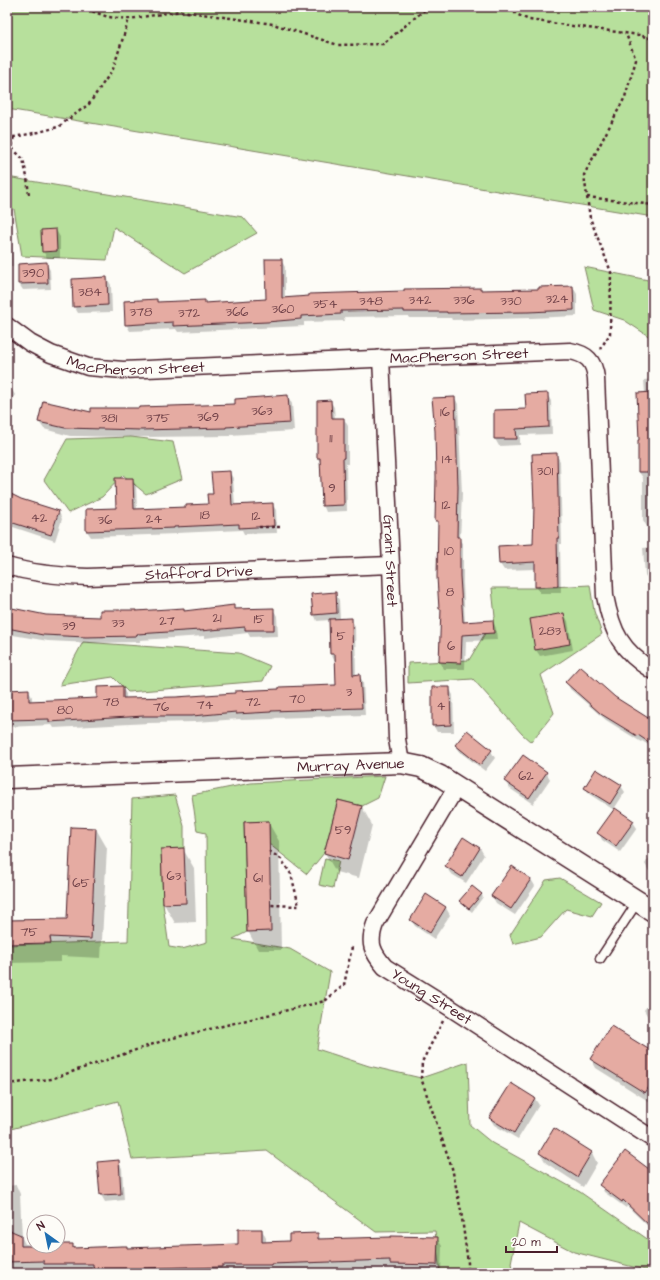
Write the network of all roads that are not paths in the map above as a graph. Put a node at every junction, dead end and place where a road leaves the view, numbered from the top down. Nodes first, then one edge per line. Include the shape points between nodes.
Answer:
1 (7, 326) edge
2 (381, 358) junction
3 (391, 565) junction
4 (7, 566) edge
5 (653, 671) edge
6 (401, 763) junction
7 (7, 778) edge
8 (457, 786) junction
9 (645, 906) edge
10 (600, 960) dead end
11 (653, 1139) edge

1 - 2 street, MacPherson Street via 51,354 95,368 123,370
2 - 3 street, Grant Street
2 - 5 street, MacPherson Street via 570,351 586,356 595,370 596,378 605,596 609,617 626,650
3 - 4 street, Stafford Drive via 88,577 29,572
3 - 6 street, Grant Street via 396,739
6 - 7 street, Murray Avenue
6 - 8 street, Murray Avenue via 421,767
8 - 9 street, Murray Avenue
8 - 11 street, Young Street via 375,924 371,936 374,952 385,967
9 - 10 lane

